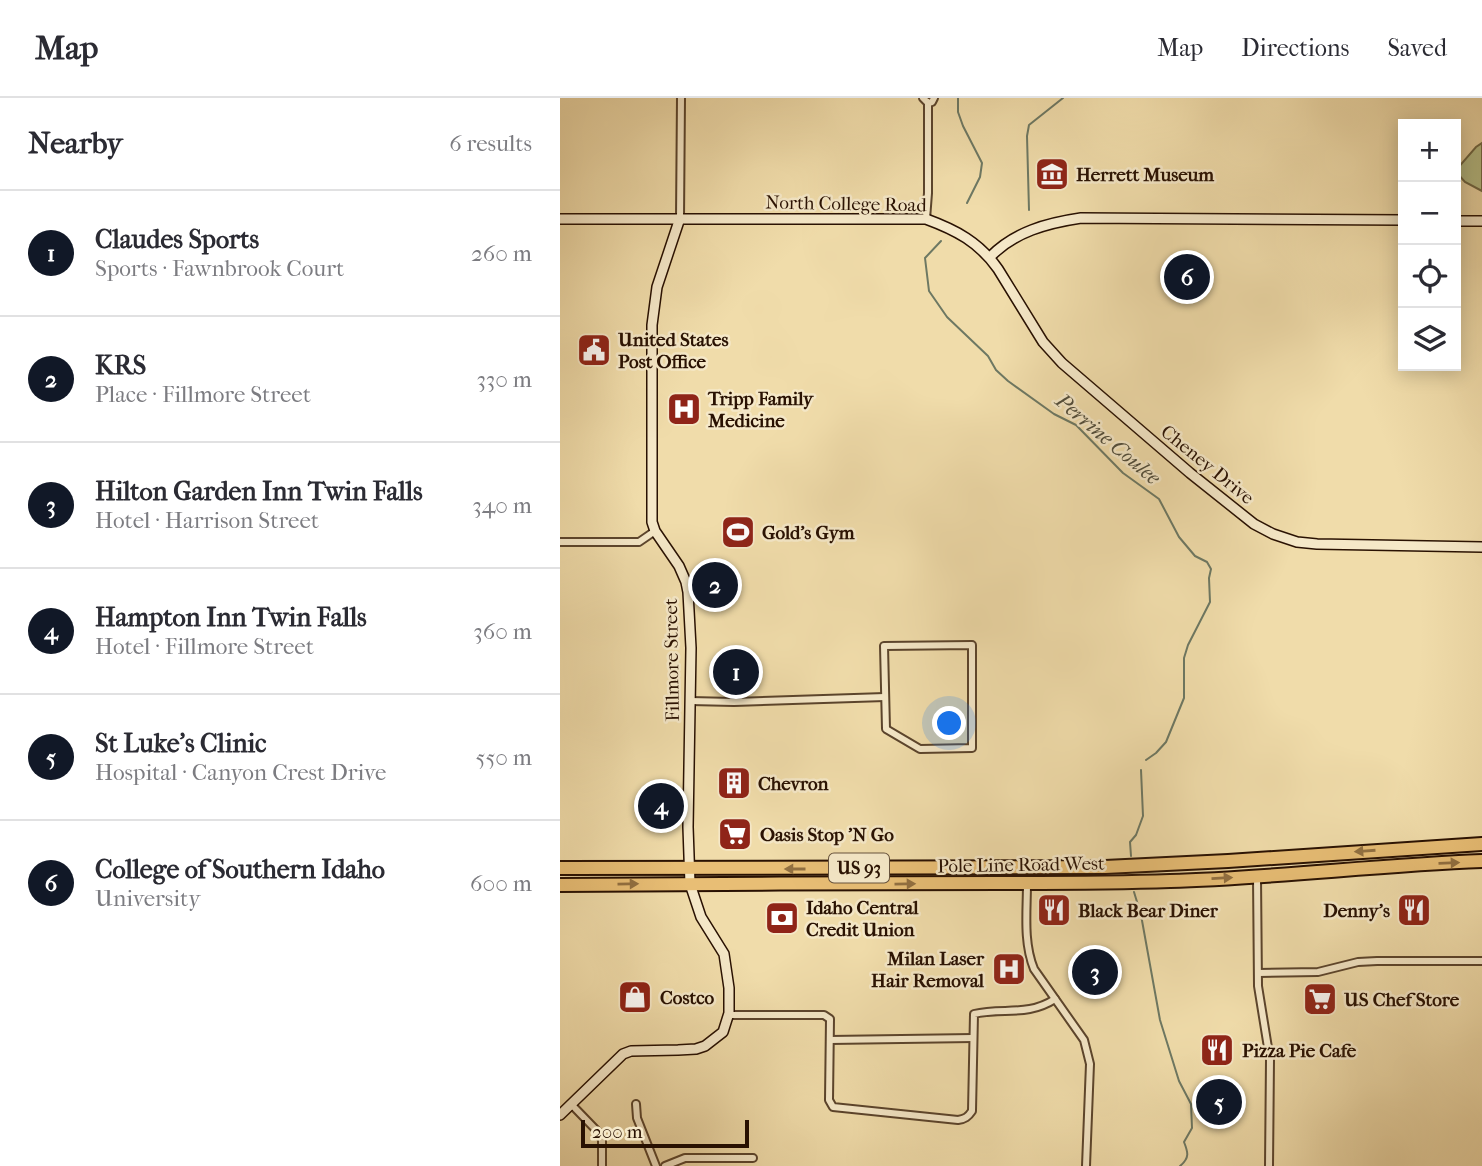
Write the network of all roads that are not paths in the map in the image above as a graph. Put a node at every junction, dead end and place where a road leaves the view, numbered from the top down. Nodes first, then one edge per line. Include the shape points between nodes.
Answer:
1 (681, 98) edge
2 (934, 98) edge
3 (925, 101) edge
4 (680, 218) junction
5 (1081, 218) junction
6 (560, 219) edge
7 (926, 219) junction
8 (1398, 220) edge
9 (1461, 220) edge
10 (1482, 221) edge
11 (978, 245) junction
12 (990, 257) junction
13 (655, 531) junction
14 (560, 542) edge
15 (1482, 547) edge
16 (885, 697) junction
17 (690, 701) junction
18 (1482, 844) edge
19 (1482, 861) edge
20 (560, 868) edge
21 (618, 868) junction
22 (689, 868) junction
23 (560, 874) edge
24 (1257, 877) junction
25 (1027, 883) junction
26 (690, 884) junction
27 (560, 885) edge
28 (1482, 961) edge
29 (1258, 973) junction
30 (1055, 999) junction
31 (728, 1015) junction
32 (973, 1038) junction
33 (830, 1040) junction
34 (571, 1104) junction
35 (636, 1104) dead end
36 (560, 1115) edge
37 (753, 1158) dead end
38 (602, 1166) edge
39 (656, 1166) edge
40 (664, 1166) edge
41 (1086, 1166) edge
42 (1269, 1166) edge

1 - 4 street
2 - 3 street
3 - 7 street
4 - 6 street, North College Road
4 - 7 street, North College Road
4 - 13 street via 657,287 652,325
5 - 8 street
5 - 11 street via 1055,218 997,244
5 - 12 street via 1023,233
7 - 11 street, North College Road
9 - 10 street
11 - 12 street, North College Road
12 - 15 street, Cheney Drive via 1043,342 1062,363 1255,524 1297,542
13 - 14 street via 639,542
13 - 17 street, Fillmore Street via 686,582
16 - 16 street via 884,646 972,645 972,748 920,749 897,736 886,729
16 - 17 street
17 - 22 street, Fillmore Street
18 -> 22 highway, Pole Line Road West / US 93 via 1105,867
24 -> 19 highway, Pole Line Road West / US 93
20 - 21 highway, Pole Line Road West / US 93
21 - 22 highway, Pole Line Road West / US 93
21 - 23 highway
22 - 26 street, Fillmore Street
25 -> 24 highway, Pole Line Road West / US 93
24 - 29 street
26 -> 25 highway, Pole Line Road West / US 93
25 - 30 street via 1027,947 1034,969
27 -> 26 highway, Pole Line Road West / US 93
26 - 31 street, Fillmore Street via 701,917 724,954
28 - 29 street via 1358,962 1318,972
29 - 42 street via 1270,1060
30 - 32 street via 1031,1010 974,1014
30 - 41 street via 1084,1040 1090,1064
31 - 33 street via 824,1015 830,1019
31 - 34 street via 723,1032 705,1046 623,1054
32 - 33 street
32 - 33 street via 972,1111 958,1120 833,1107 828,1100
34 - 36 street
34 - 38 street via 599,1133
35 - 39 street
37 - 40 street via 685,1158

